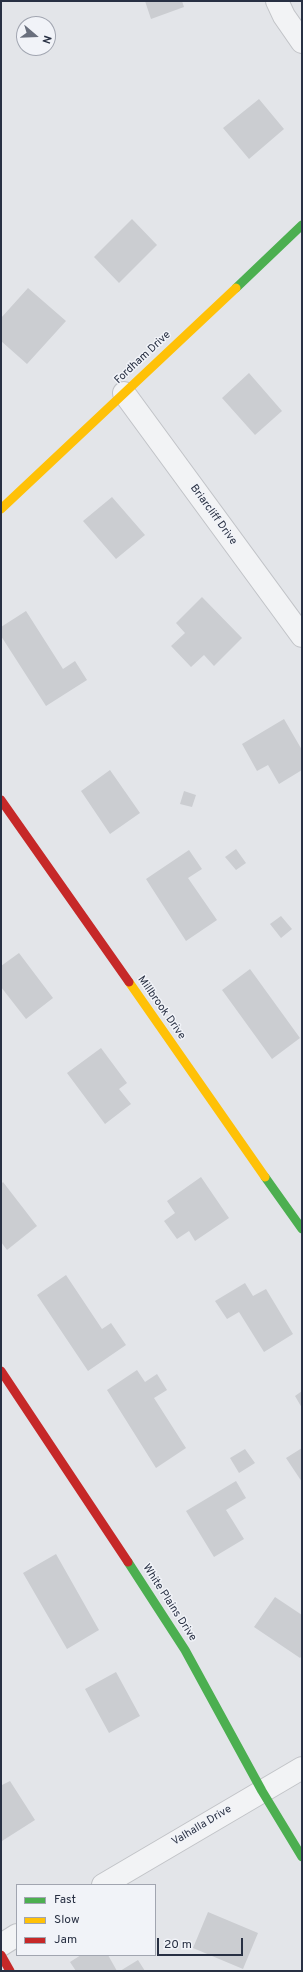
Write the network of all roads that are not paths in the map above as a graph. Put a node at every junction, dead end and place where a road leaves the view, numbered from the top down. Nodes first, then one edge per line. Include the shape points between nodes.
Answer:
1 (277, 1) edge
2 (302, 42) edge
3 (302, 225) edge
4 (124, 393) junction
5 (1, 509) edge
6 (302, 636) edge
7 (1, 800) edge
8 (302, 1229) edge
9 (1, 1372) edge
10 (302, 1768) edge
11 (262, 1791) junction
12 (302, 1857) edge
13 (104, 1884) edge
14 (16, 1937) edge
15 (1, 1945) edge
16 (1, 1955) edge
17 (10, 1971) edge

1 - 2 street
3 - 4 street, Fordham Drive
4 - 5 street, Fordham Drive
4 - 6 street, Briarcliff Drive
7 - 8 street, Millbrook Drive
9 - 11 street, White Plains Drive via 185,1650
10 - 11 street, Valhalla Drive
11 - 12 street, White Plains Drive
11 - 13 street, Valhalla Drive
14 - 15 street
16 - 17 street

